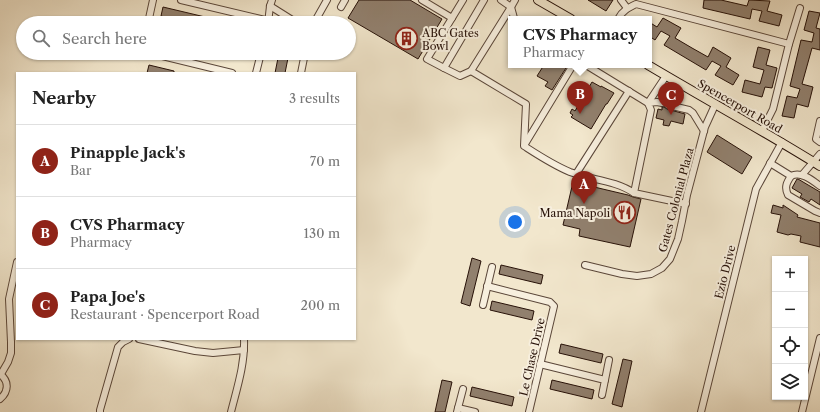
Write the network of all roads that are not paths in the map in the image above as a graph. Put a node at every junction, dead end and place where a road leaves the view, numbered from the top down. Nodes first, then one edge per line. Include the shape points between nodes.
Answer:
1 (153, 0) edge
2 (181, 0) edge
3 (327, 0) edge
4 (345, 0) edge
5 (422, 0) edge
6 (462, 0) edge
7 (484, 0) edge
8 (501, 0) edge
9 (515, 0) edge
10 (538, 0) edge
11 (621, 0) edge
12 (271, 3) edge
13 (341, 7) dead end
14 (511, 7) junction
15 (627, 8) junction
16 (800, 8) dead end
17 (150, 16) edge
18 (244, 16) edge
19 (269, 16) edge
20 (288, 16) edge
21 (318, 16) edge
22 (513, 16) edge
23 (566, 16) edge
24 (619, 16) edge
25 (452, 18) junction
26 (790, 44) junction
27 (179, 60) edge
28 (259, 60) edge
29 (304, 60) edge
30 (652, 67) edge
31 (444, 68) junction
32 (571, 68) edge
33 (591, 68) edge
34 (471, 71) junction
35 (228, 72) edge
36 (256, 72) edge
37 (301, 72) edge
38 (666, 76) junction
39 (629, 91) junction
40 (648, 102) junction
41 (715, 104) junction
42 (820, 121) edge
43 (704, 131) junction
44 (762, 131) junction
45 (782, 142) junction
46 (820, 142) edge
47 (524, 146) junction
48 (820, 154) edge
49 (770, 163) junction
50 (817, 164) edge
51 (576, 174) junction
52 (802, 175) junction
53 (791, 176) junction
54 (820, 186) edge
55 (634, 193) junction
56 (686, 204) junction
57 (820, 213) edge
58 (585, 265) dead end
59 (16, 267) edge
60 (492, 267) dead end
61 (487, 286) junction
62 (483, 305) dead end
63 (820, 338) edge
64 (127, 340) edge
65 (144, 340) edge
66 (244, 340) edge
67 (244, 350) junction
68 (610, 360) dead end
69 (540, 364) junction
70 (0, 374) edge
71 (605, 380) junction
72 (463, 389) dead end
73 (602, 394) dead end
74 (0, 399) edge
75 (458, 410) edge
76 (100, 412) edge
77 (233, 412) edge
78 (475, 412) edge
79 (529, 412) edge
80 (701, 412) edge
81 (802, 412) edge

1 - 17 street
2 - 18 street
3 - 21 street
4 - 13 street
5 - 25 street
6 - 25 street
7 - 31 street
8 - 14 street
9 - 14 street
10 - 23 main road
11 - 15 street
12 - 19 street
12 - 20 street
14 - 22 street
14 - 34 street
15 - 24 street
15 - 26 street via 636,4
16 - 26 street
25 - 31 street via 427,59
26 - 44 street via 773,109
27 - 35 street
28 - 36 street
29 - 37 street
30 - 38 main road, Spencerport Road
31 - 34 street via 460,76
32 - 47 street
33 - 39 street
34 - 47 street via 526,104
38 - 40 street
38 - 41 main road, Spencerport Road
39 - 40 street
39 - 51 street
40 - 43 street via 689,110
40 - 55 street via 651,110
41 - 43 street, Gates Colonial Plaza
41 - 44 main road, Spencerport Road
42 - 46 street via 816,139
43 - 56 street, Gates Colonial Plaza
44 - 45 main road, Spencerport Road
45 - 49 street, Ezio Drive
45 - 50 main road, Spencerport Road
47 - 51 street
48 - 50 street
49 - 53 street
49 - 80 street, Ezio Drive via 756,189
50 - 52 street
51 - 55 street via 625,187
52 - 53 street via 796,173
52 - 54 street
53 - 57 street via 787,183 788,195
55 - 56 street
56 - 58 street, Gates Colonial Plaza via 674,252 662,268 651,274 637,276
59 - 70 street via 9,299 11,353
60 - 61 street
61 - 62 street
61 - 69 street, Le Chase Drive via 550,302 554,306
63 - 81 street
64 - 76 street via 118,347
65 - 67 street via 213,353
66 - 67 street
67 - 77 street
68 - 71 street
69 - 71 street
69 - 79 street, Le Chase Drive
70 - 74 street via 6,381 7,391
71 - 73 street
72 - 75 street
75 - 78 street

